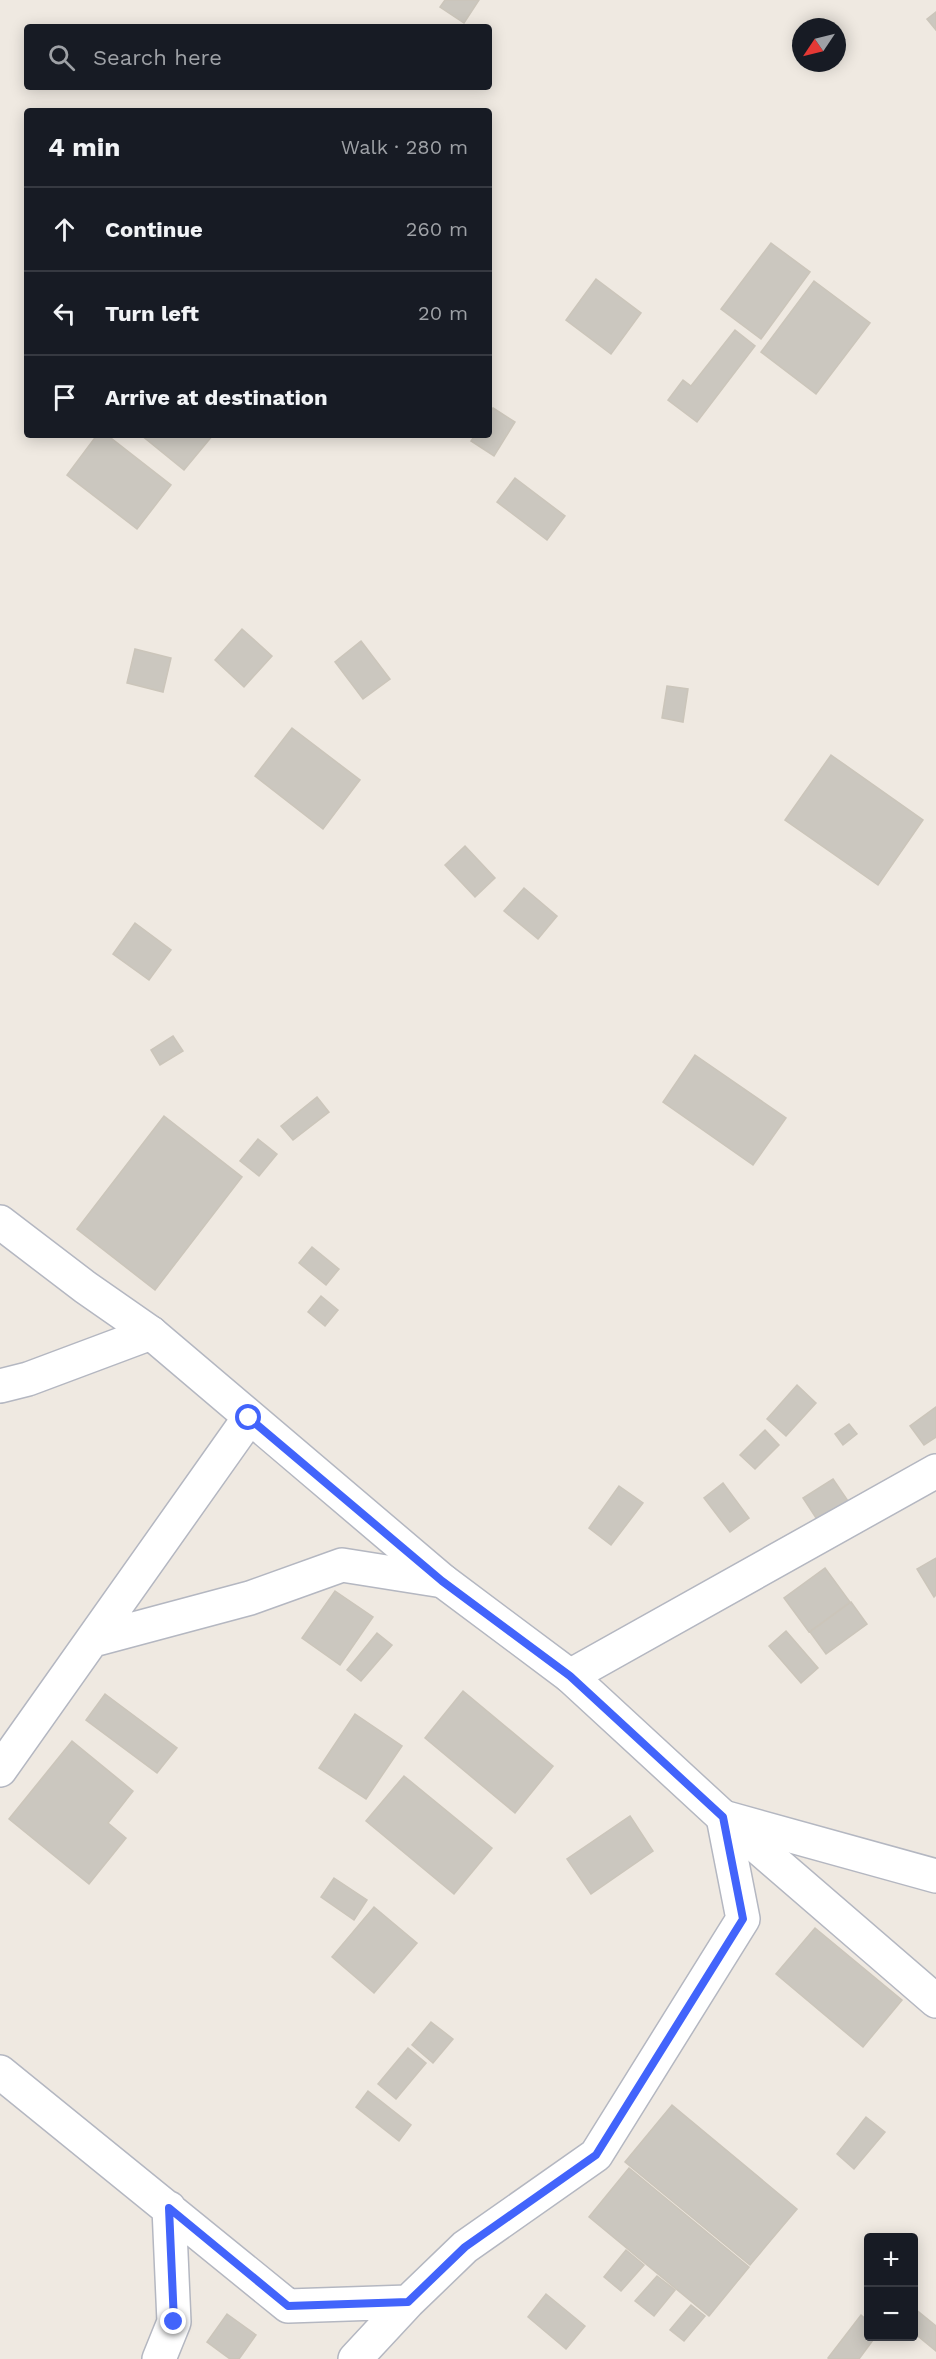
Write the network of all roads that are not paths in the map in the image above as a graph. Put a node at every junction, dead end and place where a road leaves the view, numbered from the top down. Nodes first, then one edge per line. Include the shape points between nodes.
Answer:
1 (0, 1222) edge
2 (151, 1333) junction
3 (0, 1386) edge
4 (249, 1418) junction
5 (936, 1471) edge
6 (442, 1581) junction
7 (93, 1640) junction
8 (570, 1676) junction
9 (0, 1770) edge
10 (723, 1817) junction
11 (936, 1876) edge
12 (936, 2001) edge
13 (0, 2072) edge
14 (169, 2208) junction
15 (408, 2302) junction
16 (159, 2359) edge
17 (355, 2359) edge

1 - 2 street
2 - 3 street
2 - 4 street
4 - 6 street
4 - 7 street
5 - 8 street
6 - 7 street via 342,1564 250,1598
6 - 8 street
7 - 9 street
8 - 10 street
10 - 11 street
10 - 12 street
10 - 15 street via 743,1919 596,2155 465,2247
13 - 14 street
14 - 15 street via 288,2306
14 - 16 street via 174,2322
15 - 17 street

